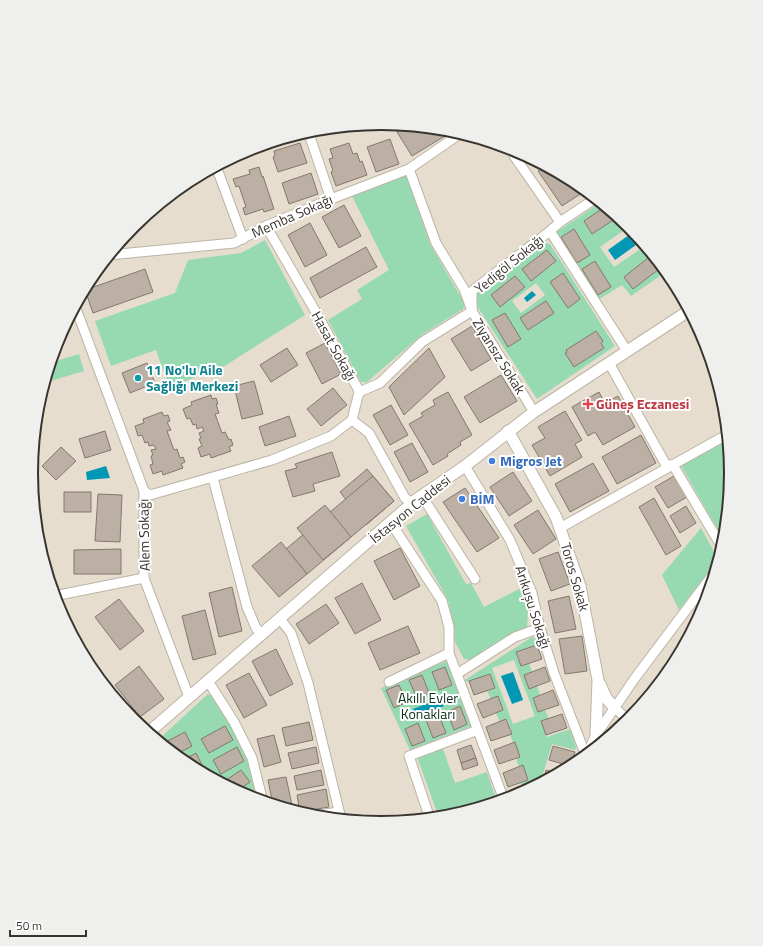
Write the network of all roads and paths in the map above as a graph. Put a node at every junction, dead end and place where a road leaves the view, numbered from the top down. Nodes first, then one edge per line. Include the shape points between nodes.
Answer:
1 (310, 137) edge
2 (455, 137) edge
3 (515, 157) edge
4 (410, 168) junction
5 (218, 172) edge
6 (331, 199) junction
7 (592, 201) edge
8 (560, 222) junction
9 (266, 226) junction
10 (550, 231) junction
11 (243, 239) junction
12 (116, 255) edge
13 (472, 311) junction
14 (78, 312) edge
15 (686, 313) edge
16 (627, 351) junction
17 (609, 363) junction
18 (359, 392) junction
19 (534, 412) junction
20 (352, 420) junction
21 (508, 431) junction
22 (723, 437) edge
23 (673, 465) junction
24 (465, 466) junction
25 (213, 478) junction
26 (144, 491) junction
27 (417, 500) junction
28 (390, 523) junction
29 (560, 528) junction
30 (718, 540) edge
31 (144, 578) junction
32 (476, 579) dead end
33 (707, 582) edge
34 (60, 595) edge
35 (280, 619) junction
36 (540, 628) junction
37 (262, 635) junction
38 (449, 653) junction
39 (457, 674) junction
40 (598, 680) junction
41 (208, 681) junction
42 (389, 682) dead end
43 (189, 697) junction
44 (615, 708) junction
45 (624, 716) edge
46 (153, 729) edge
47 (478, 730) junction
48 (596, 735) junction
49 (590, 747) edge
50 (583, 751) edge
51 (261, 794) edge
52 (502, 794) edge
53 (340, 814) edge
54 (428, 814) edge

1 - 6 street
2 - 4 street, Memba Sokağı
3 - 8 street
4 - 6 street, Memba Sokağı
4 - 13 street, Ziyansız Sokak via 436,243 464,289
5 - 11 street
6 - 9 street, Memba Sokağı
7 - 8 street, Yedigöl Sokağı
8 - 10 street, Yedigöl Sokağı
9 - 11 street, Memba Sokağı
9 - 18 street, Hasat Sokağı
10 - 13 street, Yedigöl Sokağı via 472,291
10 - 16 street
11 - 12 street, Memba Sokağı via 234,243
13 - 18 street, Yedigöl Sokağı via 422,342 380,383
13 - 19 street, Ziyansız Sokak
14 - 26 street, Alem Sokağı
15 - 16 street, İstasyon Caddesi
16 - 17 street, İstasyon Caddesi
17 - 19 street, İstasyon Caddesi
17 - 23 street via 666,465
18 - 20 street, Hasat Sokağı
19 - 21 street, İstasyon Caddesi
20 - 25 street via 331,436 272,460
20 - 27 street via 369,433 405,498
21 - 24 street, İstasyon Caddesi
21 - 29 street, Toros Sokak
22 - 23 street
23 - 29 street
23 - 30 street
24 - 27 street, İstasyon Caddesi
24 - 36 street, Arıkuşu Sokağı via 510,540 532,593
25 - 26 street via 150,495
25 - 37 street via 247,607
26 - 31 street, Alem Sokağı
27 - 28 street, İstasyon Caddesi
27 - 32 street
28 - 35 street, İstasyon Caddesi
28 - 38 street via 442,601 449,626
29 - 40 street, Toros Sokak via 580,586
31 - 34 street
31 - 43 street, Alem Sokağı
33 - 44 street
35 - 37 street, İstasyon Caddesi
35 - 53 street via 291,633 308,683
36 - 39 street via 515,637
36 - 50 street, Arıkuşu Sokağı
37 - 41 street, İstasyon Caddesi
38 - 39 street
38 - 42 street
39 - 47 street
40 - 44 street via 606,698
40 - 48 street, Toros Sokak
41 - 43 street, İstasyon Caddesi
41 - 51 street via 234,722 252,758
43 - 46 street, İstasyon Caddesi
44 - 45 street
44 - 48 street
47 - 52 street
47 - 54 street via 409,756
48 - 49 street

